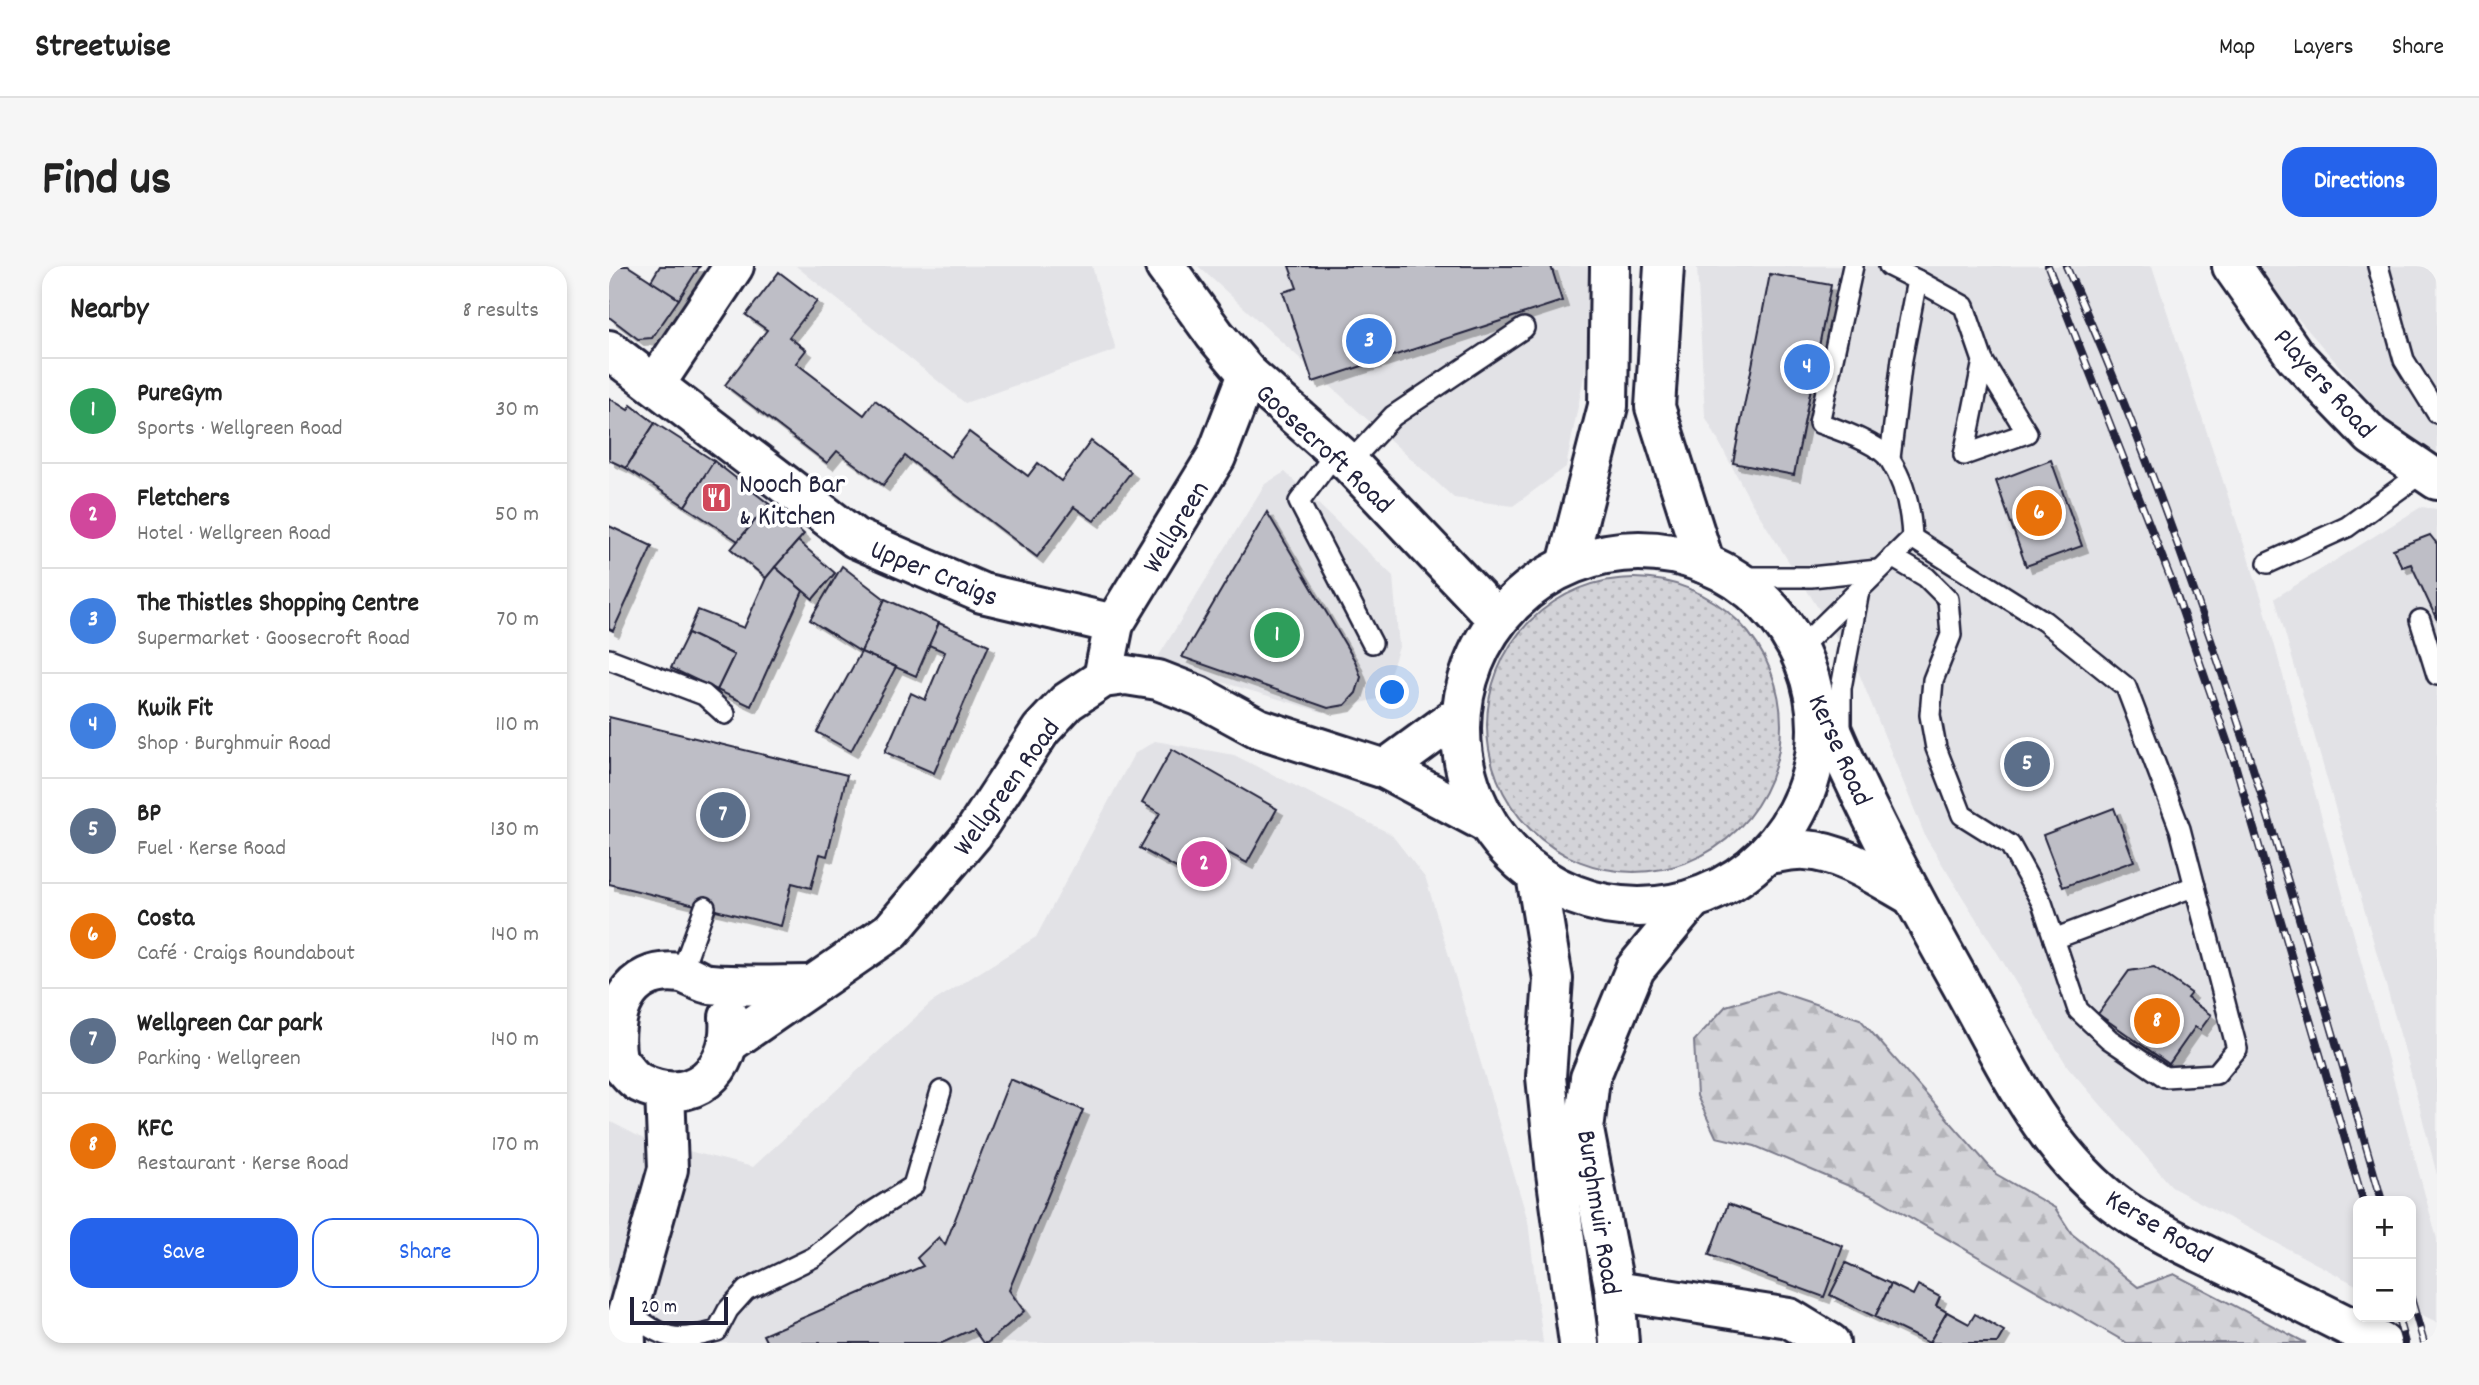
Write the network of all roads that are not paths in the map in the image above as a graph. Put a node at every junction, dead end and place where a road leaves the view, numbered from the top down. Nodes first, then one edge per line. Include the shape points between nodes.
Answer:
1 (734, 266) edge
2 (1165, 266) edge
3 (1610, 266) edge
4 (1664, 266) edge
5 (1853, 266) edge
6 (1889, 266) edge
7 (2231, 266) edge
8 (2378, 266) edge
9 (1917, 280) junction
10 (1524, 328) dead end
11 (609, 350) edge
12 (1983, 361) junction
13 (1248, 374) junction
14 (656, 383) junction
15 (2437, 413) edge
16 (1343, 457) junction
17 (1890, 458) junction
18 (2431, 476) edge
19 (1912, 538) junction
20 (1885, 563) junction
21 (2268, 563) dead end
22 (1567, 565) junction
23 (1719, 570) junction
24 (1859, 591) junction
25 (1497, 619) junction
26 (2420, 620) dead end
27 (1114, 624) junction
28 (1372, 643) dead end
29 (609, 659) edge
30 (1807, 669) junction
31 (2437, 675) edge
32 (1103, 678) junction
33 (725, 714) dead end
34 (1460, 714) junction
35 (1844, 760) junction
36 (1385, 769) junction
37 (1485, 822) junction
38 (1766, 854) junction
39 (1536, 876) junction
40 (2195, 886) junction
41 (1912, 896) junction
42 (1692, 900) junction
43 (705, 907) dead end
44 (2054, 939) junction
45 (694, 979) junction
46 (812, 985) junction
47 (615, 1001) edge
48 (730, 1042) junction
49 (613, 1056) edge
50 (665, 1091) junction
51 (941, 1091) dead end
52 (1615, 1291) junction
53 (622, 1323) edge
54 (691, 1341) edge
55 (1579, 1343) edge
56 (1619, 1343) edge
57 (1830, 1343) edge
58 (2382, 1343) edge

1 - 14 main road
2 - 13 main road, Goosecroft Road
3 - 22 main road via 1608,406
4 - 23 main road via 1655,407
5 - 17 lane via 1819,423 1847,432
6 - 9 lane
7 - 18 main road, Players Road via 2295,356 2372,436
8 - 15 lane via 2404,360
9 - 12 lane via 1964,306
9 - 17 lane
10 - 16 lane via 1393,416
11 - 14 main road, Upper Craigs
12 - 12 lane via 2027,433 1964,455 1972,415
13 - 16 main road, Goosecroft Road
13 - 27 main road, Wellgreen via 1216,457
14 - 27 main road, Upper Craigs via 855,538 982,593
16 - 25 main road, Goosecroft Road
16 - 28 lane via 1299,502
17 - 19 lane via 1911,510
18 - 21 lane via 2347,527
19 - 20 lane
19 - 40 lane via 2044,621 2126,687 2180,830
20 - 23 lane via 1811,577
20 - 24 lane
20 - 44 lane via 1926,577 1948,599 1951,635 1933,680 1930,715 1936,748 1962,815 2010,845 2042,904
22 - 23 main road via 1613,552 1660,552
22 - 25 main road via 1529,588
23 - 30 main road via 1755,593 1775,614
24 - 30 lane via 1808,640
24 - 35 lane via 1841,688
25 - 34 main road via 1472,664
26 - 31 lane
27 - 32 main road, Wellgreen
29 - 33 lane via 704,695
30 - 35 main road, Kerse Road
30 - 38 main road via 1817,725 1812,772 1795,816
32 - 36 main road via 1158,680 1258,727
32 - 46 main road, Wellgreen Road via 1067,702 1041,730 973,834 891,931
34 - 36 main road
34 - 37 main road via 1464,770
35 - 41 main road, Kerse Road
36 - 37 main road
37 - 39 main road
38 - 41 main road via 1806,850 1835,857
38 - 42 main road via 1732,881
39 - 42 main road via 1584,900 1638,908
39 - 55 main road, Burghmuir Road via 1553,979 1546,1077
40 - 44 lane
40 - 44 lane via 2237,1049 2216,1074 2165,1077 2109,1039 2078,1010
41 - 58 main road, Kerse Road via 2020,1090 2059,1148 2087,1179 2124,1210 2174,1239
42 - 52 main road, Burghmuir Road via 1635,969 1590,1078 1584,1130
43 - 45 lane
45 - 46 main road
45 - 47 main road via 658,974
45 - 48 main road via 721,999 729,1018
46 - 48 main road
47 - 49 main road
48 - 50 main road via 724,1061 702,1083 683,1091
49 - 50 main road via 638,1082
50 - 53 main road via 669,1169
51 - 54 lane via 913,1186 863,1217 814,1257 746,1290 717,1331
52 - 56 main road, Burghmuir Road
52 - 57 main road via 1789,1318
53 - 54 lane

